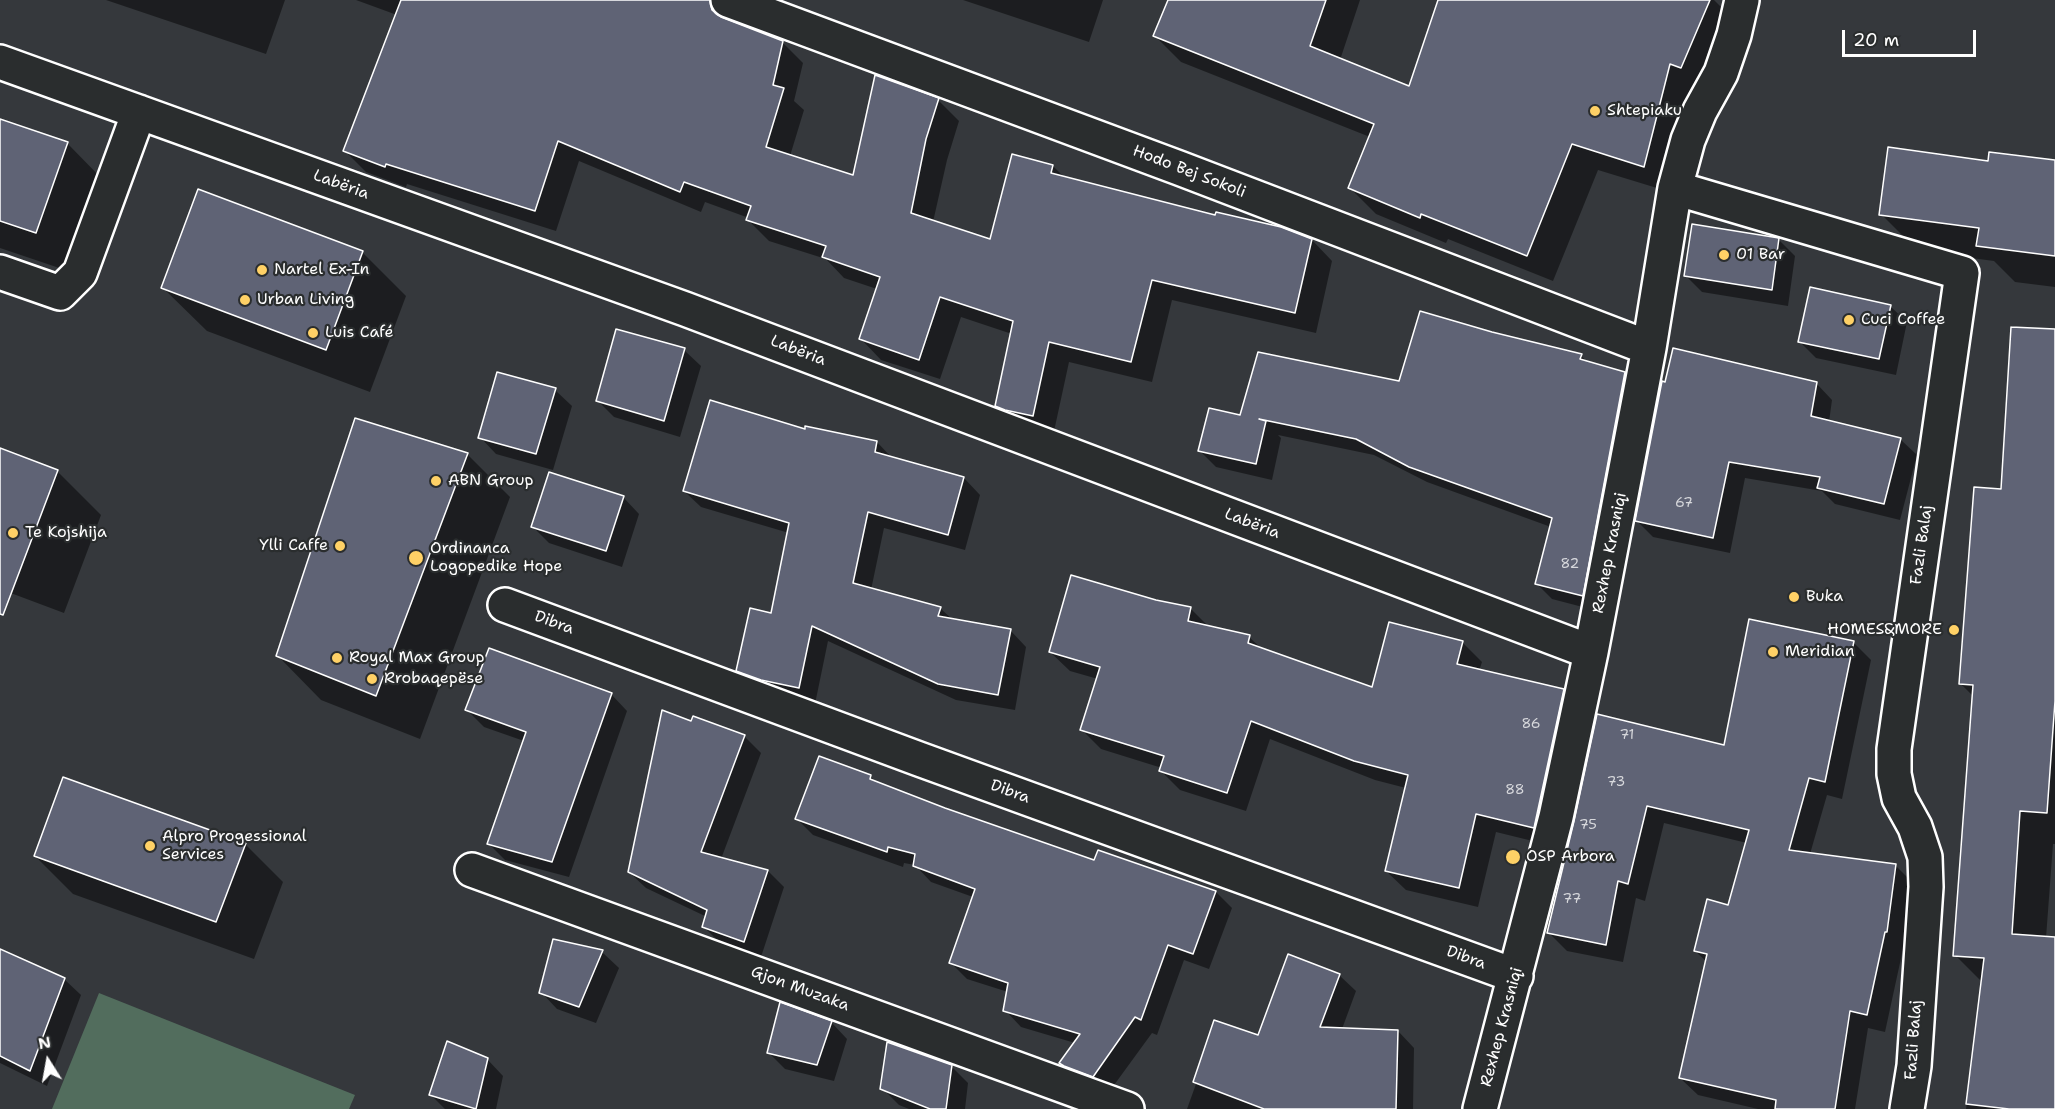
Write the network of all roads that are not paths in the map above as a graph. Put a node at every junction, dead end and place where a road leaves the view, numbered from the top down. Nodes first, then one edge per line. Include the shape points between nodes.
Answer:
1 (728, 0) edge
2 (1742, 0) edge
3 (0, 62) edge
4 (139, 112) junction
5 (1675, 188) junction
6 (0, 272) edge
7 (1649, 348) junction
8 (505, 605) dead end
9 (1591, 652) junction
10 (472, 870) dead end
11 (1516, 976) junction
12 (1127, 1109) edge
13 (1480, 1109) edge
14 (1907, 1109) edge

1 - 7 street, Hodo Bej Sokoli
2 - 5 street, Rexhep Krasniqi via 1721,73 1688,140
3 - 4 street, Labëria
4 - 6 street via 80,273 60,293
4 - 9 street, Labëria via 685,309
5 - 7 street, Rexhep Krasniqi
5 - 14 street, Fazli Balaj via 1962,273 1894,749 1899,798 1925,857 1914,1066
7 - 9 street, Rexhep Krasniqi
8 - 11 street, Dibra
9 - 11 street, Rexhep Krasniqi
10 - 12 street, Gjon Muzaka
11 - 13 street, Rexhep Krasniqi

